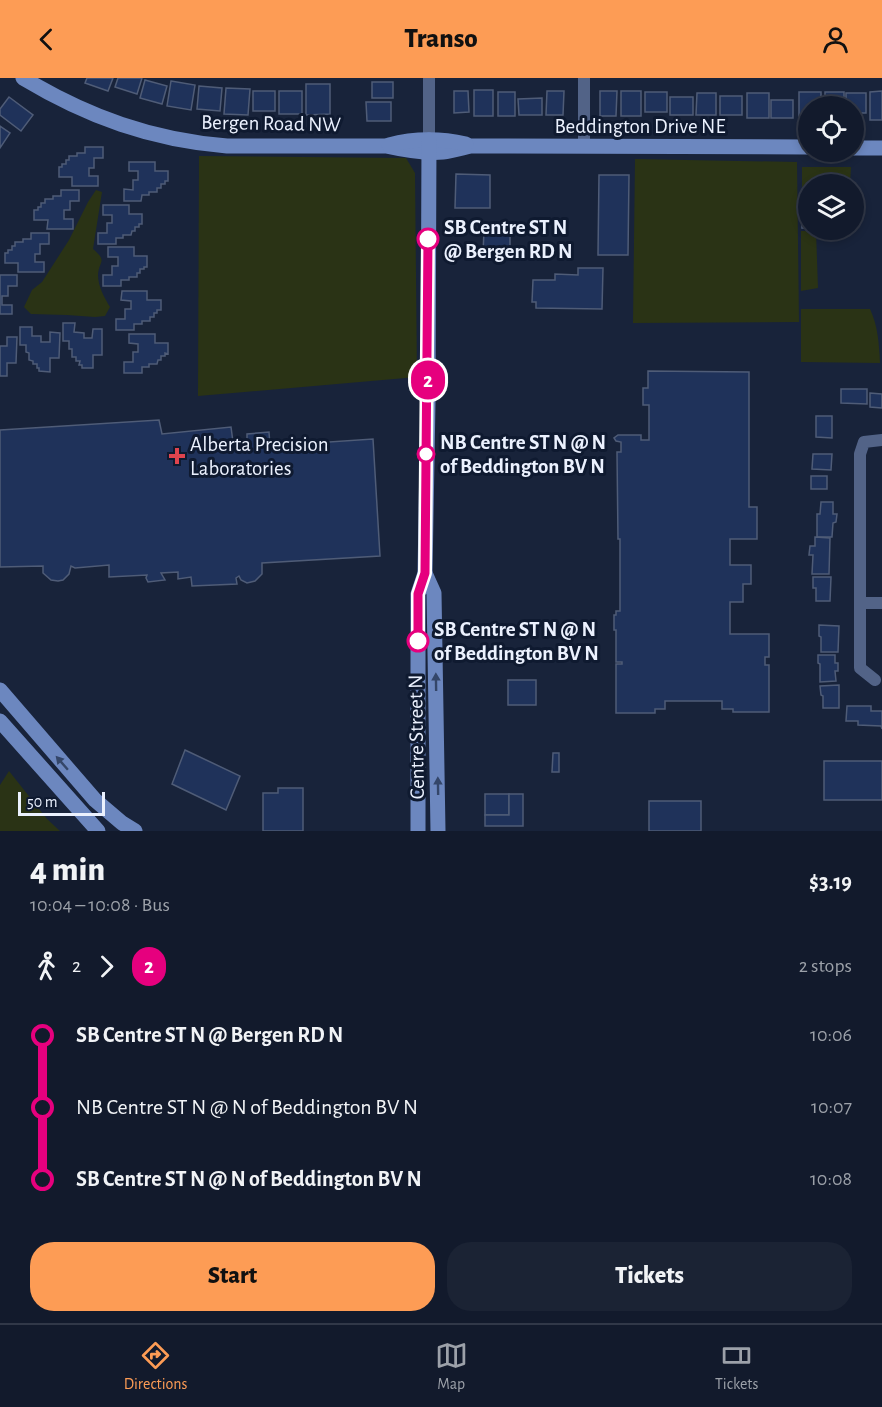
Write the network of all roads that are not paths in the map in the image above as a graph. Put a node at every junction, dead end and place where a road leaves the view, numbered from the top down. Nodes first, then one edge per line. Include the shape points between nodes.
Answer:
1 (23, 78) edge
2 (429, 78) edge
3 (584, 78) edge
4 (429, 146) junction
5 (584, 147) junction
6 (798, 147) edge
7 (864, 148) edge
8 (882, 148) edge
9 (882, 440) edge
10 (425, 573) junction
11 (860, 603) junction
12 (882, 603) edge
13 (875, 680) dead end
14 (0, 690) edge
15 (0, 721) edge
16 (98, 831) edge
17 (135, 831) edge
18 (418, 831) edge
19 (438, 831) edge

1 - 4 street, Bergen Road NW via 105,119 189,142 227,146 386,146 407,140
2 - 4 street, Centre Street N
3 - 5 street
4 - 5 street, Beddington Drive NE via 442,152 471,146
4 - 10 street, Centre Street N
5 - 6 street, Beddington Drive NE
7 - 8 street
9 - 11 street via 864,442 860,454
10 - 18 street, Centre Street N via 418,594
19 -> 10 street, Centre Street N via 434,593
11 - 12 street
11 - 13 street via 860,668
17 -> 14 street via 95,800
15 - 16 street

